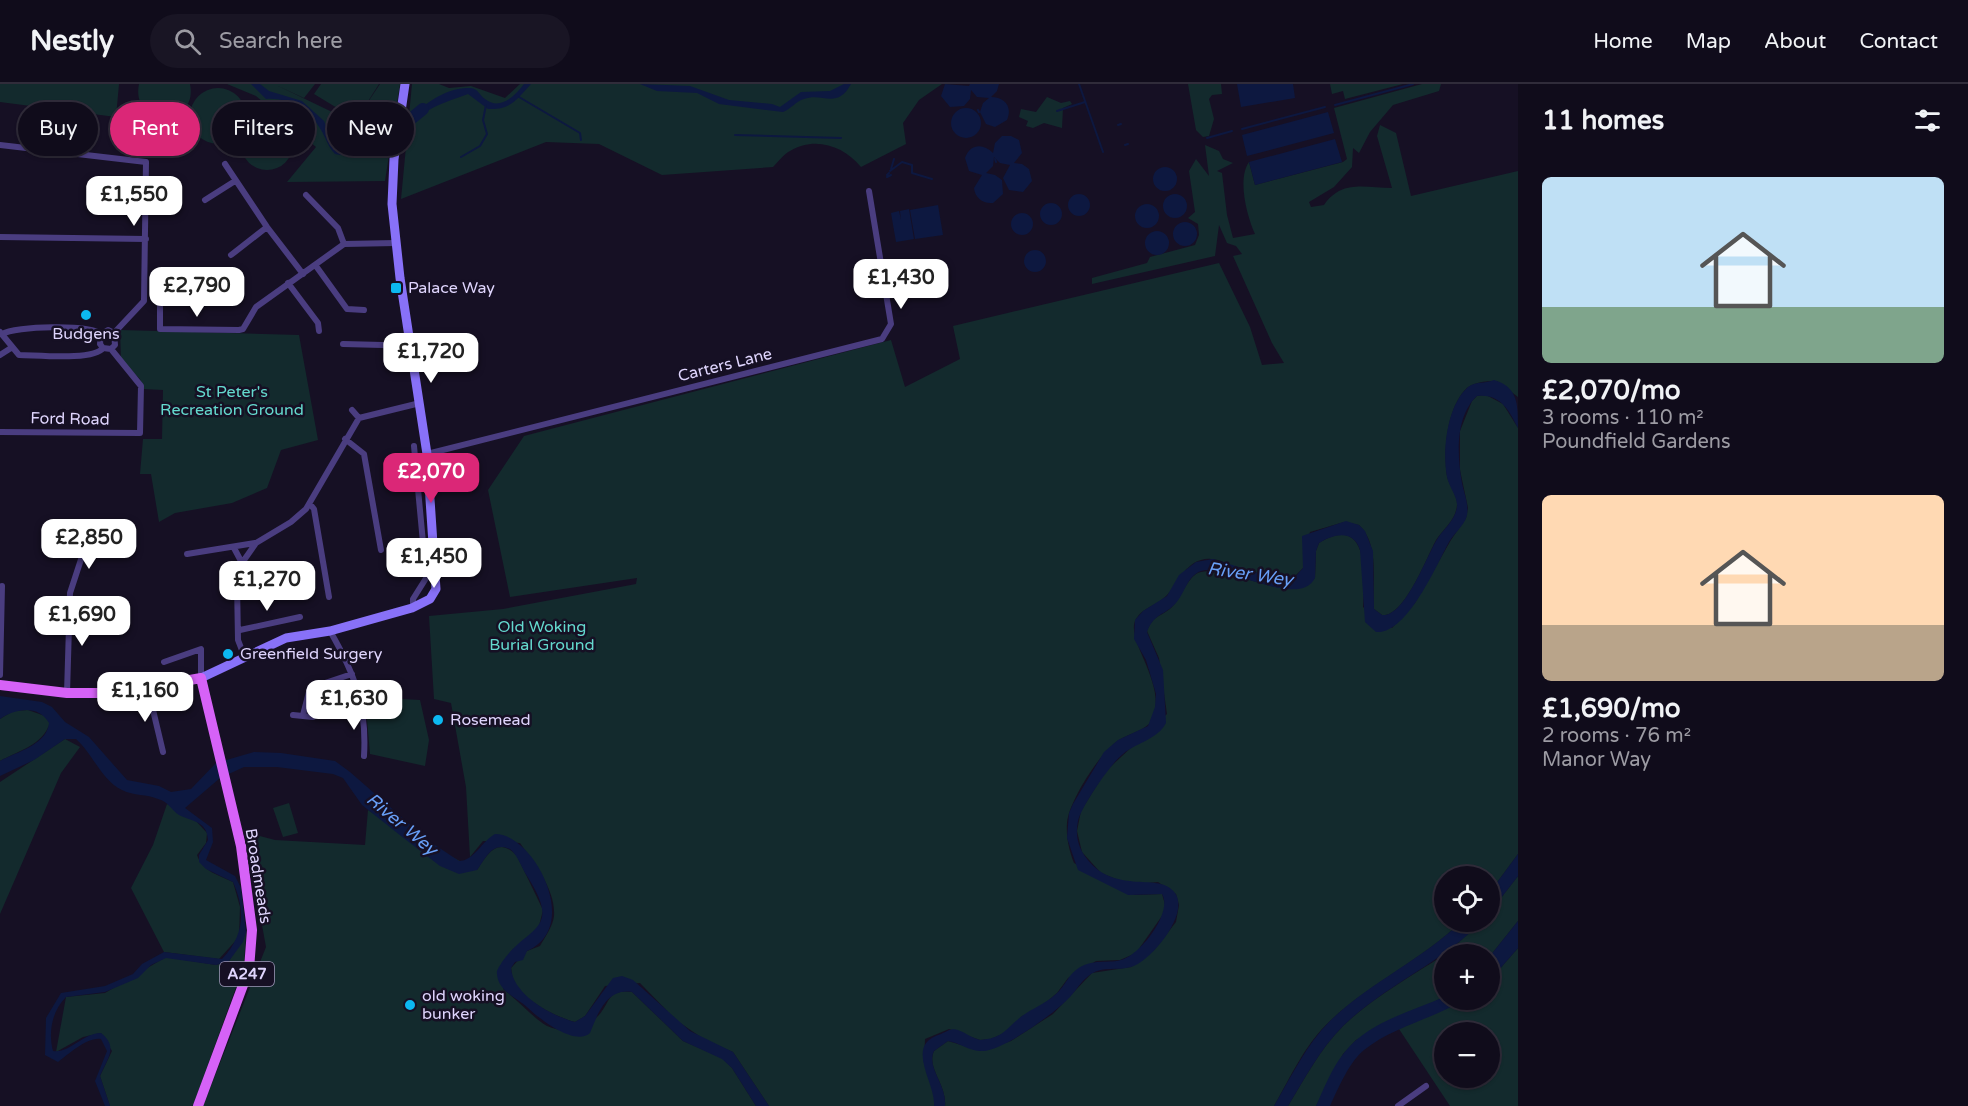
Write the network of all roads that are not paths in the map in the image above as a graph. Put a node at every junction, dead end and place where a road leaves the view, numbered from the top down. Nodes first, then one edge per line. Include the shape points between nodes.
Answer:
1 (405, 84) edge
2 (0, 146) edge
3 (225, 164) dead end
4 (235, 181) junction
5 (869, 191) dead end
6 (306, 195) dead end
7 (205, 201) dead end
8 (267, 227) junction
9 (0, 237) edge
10 (146, 239) junction
11 (396, 243) junction
12 (344, 244) junction
13 (231, 255) dead end
14 (316, 266) junction
15 (303, 274) junction
16 (288, 284) junction
17 (160, 302) dead end
18 (364, 310) dead end
19 (319, 331) dead end
20 (1, 333) edge
21 (114, 333) junction
22 (101, 334) junction
23 (343, 345) dead end
24 (11, 348) junction
25 (103, 348) junction
26 (111, 349) junction
27 (411, 351) junction
28 (0, 355) edge
29 (421, 403) junction
30 (352, 410) dead end
31 (359, 418) junction
32 (0, 432) edge
33 (345, 439) junction
34 (414, 446) dead end
35 (427, 454) junction
36 (310, 504) junction
37 (432, 504) junction
38 (419, 506) junction
39 (89, 535) dead end
40 (256, 543) junction
41 (234, 548) junction
42 (381, 550) dead end
43 (187, 554) dead end
44 (242, 563) junction
45 (425, 564) dead end
46 (436, 564) junction
47 (2, 586) dead end
48 (329, 597) dead end
49 (418, 606) junction
50 (300, 617) dead end
51 (330, 631) junction
52 (239, 632) junction
53 (245, 657) junction
54 (164, 662) dead end
55 (352, 674) junction
56 (0, 675) edge
57 (201, 678) junction
58 (0, 685) edge
59 (148, 689) junction
60 (67, 693) junction
61 (293, 714) dead end
62 (303, 716) junction
63 (314, 717) dead end
64 (161, 740) junction
65 (153, 742) dead end
66 (163, 752) dead end
67 (364, 756) dead end
68 (1426, 1086) dead end
69 (198, 1106) edge
70 (1398, 1106) edge

1 - 11 main road via 392,196
2 - 10 street via 146,162
3 - 4 street
4 - 7 street
4 - 8 street
5 - 35 street, Carters Lane via 891,324 882,339
6 - 12 street via 338,228
8 - 13 street
8 - 15 street
9 - 10 street
10 - 21 street via 141,306
11 - 12 street
11 - 27 main road
12 - 14 street
14 - 15 street
14 - 18 street via 347,309
15 - 16 street
16 - 17 street via 256,307 239,330 160,328
16 - 19 street via 318,323
20 - 22 street via 23,328 90,329
20 - 24 street
21 - 22 street via 108,330
21 - 26 street via 115,345
22 - 25 street
23 - 27 street via 383,345
24 - 25 street via 19,355 68,356 94,355
24 - 28 street
25 - 26 street
26 - 32 street, Ford Road via 141,386 140,433
27 - 29 main road
29 - 31 street
29 - 35 main road
30 - 31 street
31 - 33 street
33 - 36 street
33 - 42 street via 364,454
34 - 38 street
35 - 37 main road
36 - 40 street via 291,522
36 - 48 street
37 - 38 street
37 - 46 main road
38 - 45 street
39 - 60 street via 70,593
40 - 41 street
40 - 44 street
41 - 43 street
41 - 44 street
44 - 52 street via 237,583
46 - 49 street via 414,596
46 - 49 main road via 436,589 430,599
47 - 56 street
49 - 51 main road
50 - 52 street
51 - 53 main road via 286,638
51 - 55 street
52 - 53 street via 238,644
53 - 57 main road
54 - 57 street via 201,649
55 - 62 street via 310,688
55 - 67 street via 366,725
57 - 59 main road
57 - 69 main road, Broadmeads / A247 via 241,846 251,912 252,950 249,969
58 - 60 main road
59 - 60 main road
59 - 64 street
61 - 62 street
62 - 63 street
64 - 65 street
64 - 66 street
68 - 70 street

